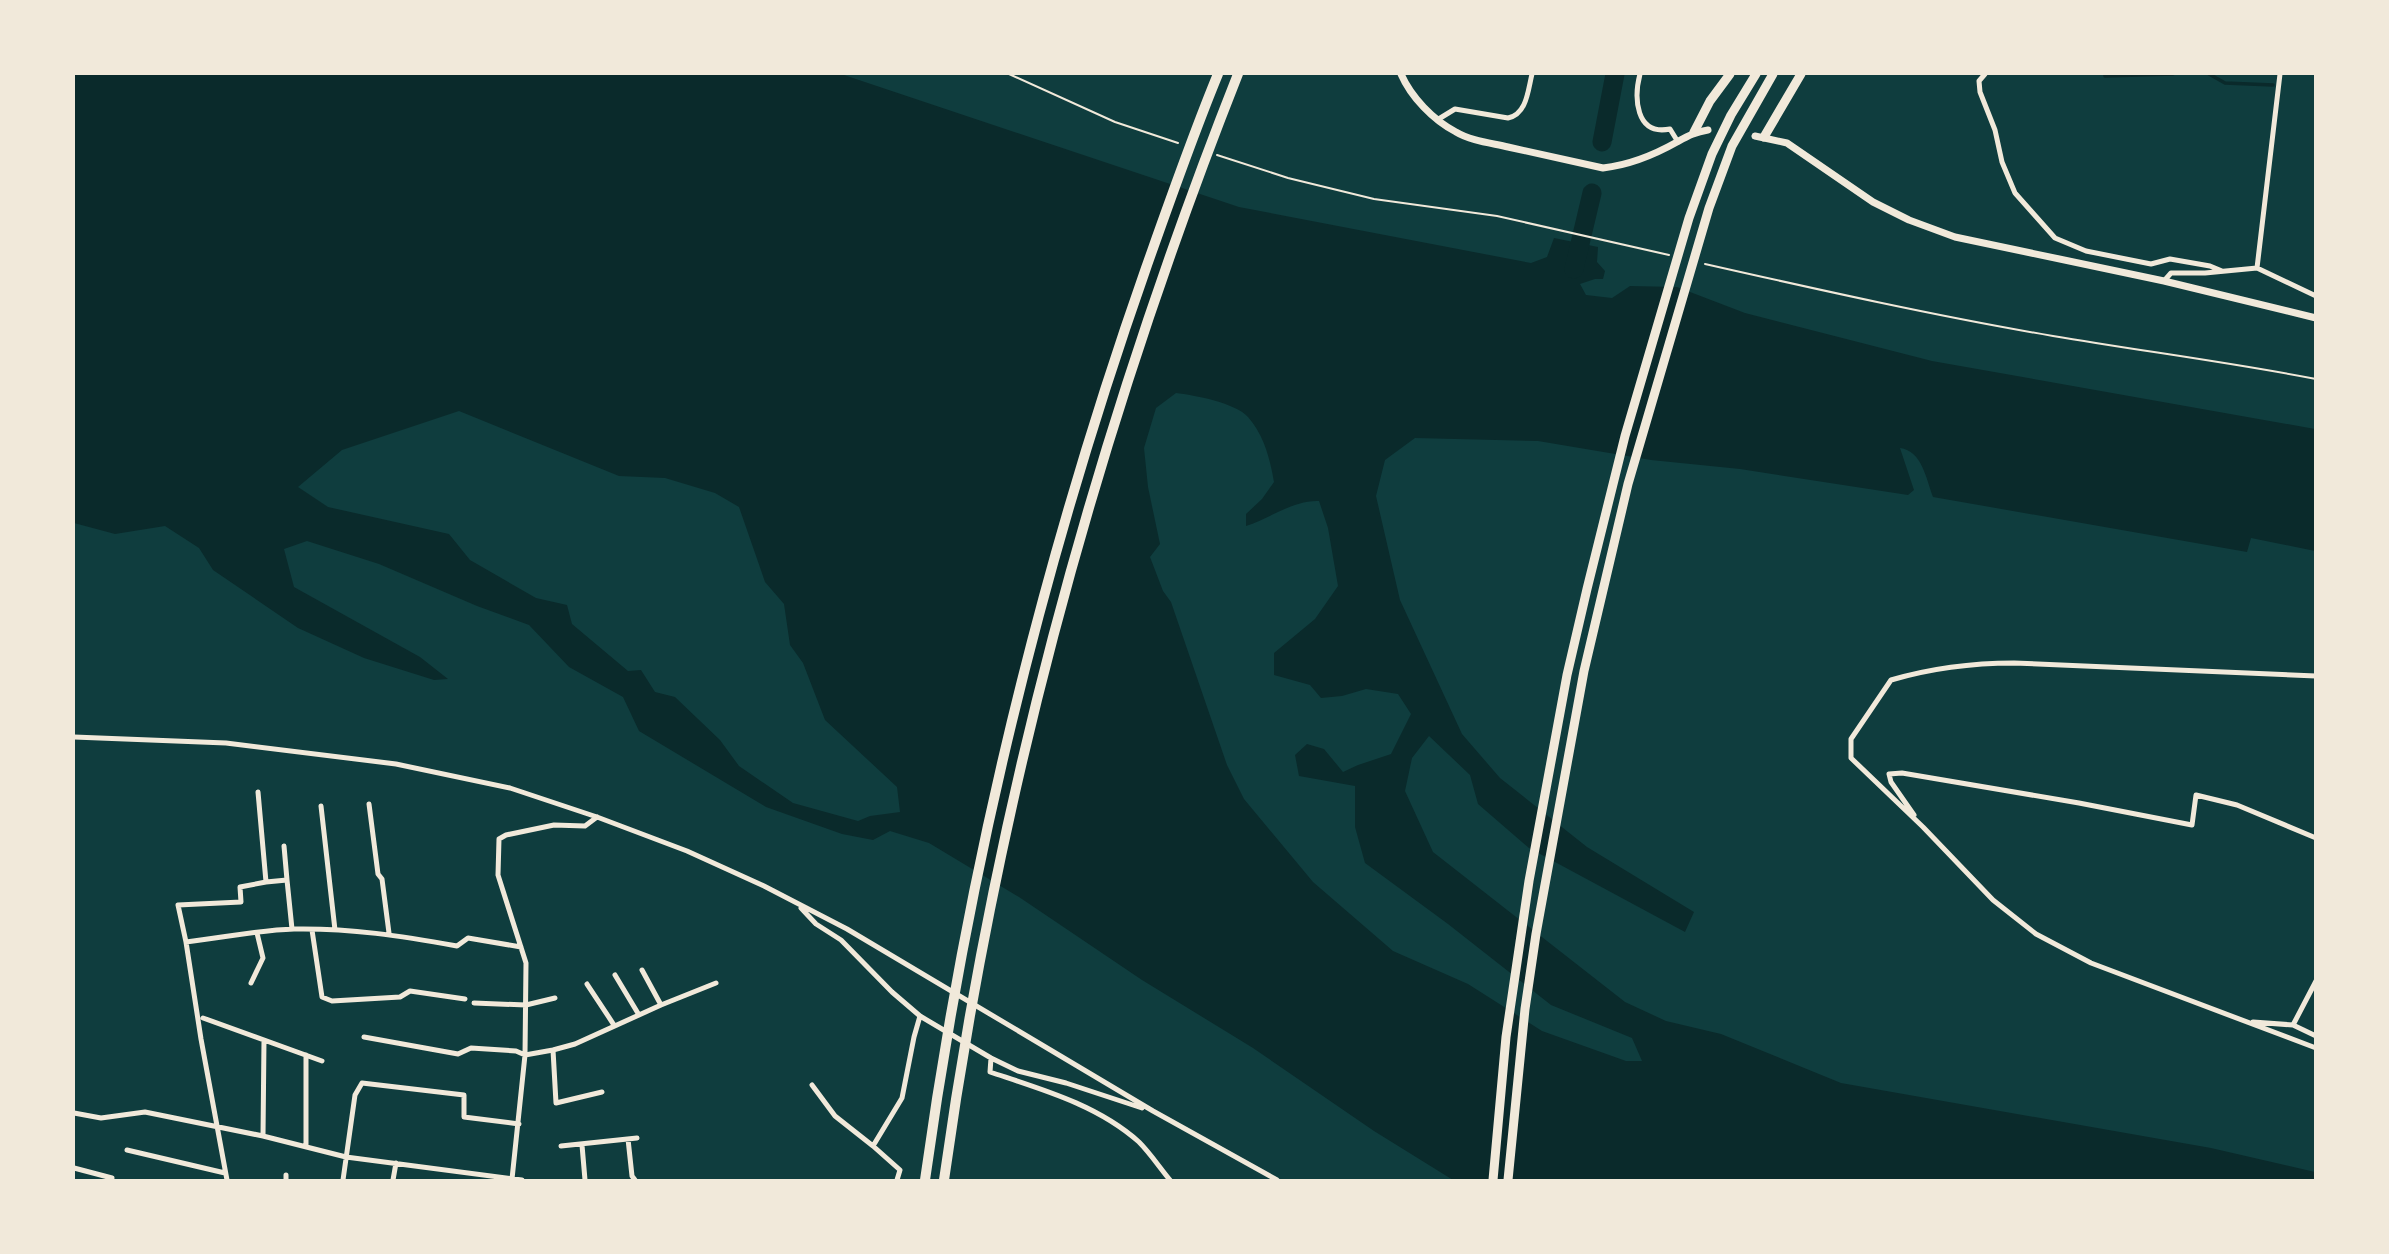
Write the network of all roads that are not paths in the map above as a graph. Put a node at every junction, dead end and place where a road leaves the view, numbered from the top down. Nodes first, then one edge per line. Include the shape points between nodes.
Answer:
1 (1218, 74) edge
2 (1238, 74) edge
3 (1401, 74) edge
4 (1532, 74) edge
5 (1640, 74) edge
6 (1730, 74) edge
7 (1756, 74) edge
8 (1773, 74) edge
9 (1801, 74) edge
10 (1985, 74) edge
11 (2280, 74) edge
12 (1437, 120) junction
13 (1708, 130) dead end
14 (1693, 132) junction
15 (1759, 136) joint
16 (1678, 142) junction
17 (2257, 268) junction
18 (2222, 271) junction
19 (2164, 281) junction
20 (2315, 296) edge
21 (2315, 318) edge
22 (2315, 676) edge
23 (74, 737) edge
24 (258, 792) dead end
25 (369, 804) dead end
26 (321, 806) dead end
27 (597, 817) junction
28 (1923, 827) junction
29 (2315, 838) edge
30 (284, 846) dead end
31 (287, 880) junction
32 (266, 881) junction
33 (799, 906) junction
34 (292, 929) junction
35 (312, 930) junction
36 (335, 930) junction
37 (257, 933) junction
38 (389, 933) junction
39 (186, 942) junction
40 (521, 947) junction
41 (642, 970) dead end
42 (615, 975) dead end
43 (2315, 981) edge
44 (251, 983) dead end
45 (716, 983) dead end
46 (587, 984) dead end
47 (555, 998) dead end
48 (465, 999) dead end
49 (474, 1003) dead end
50 (526, 1005) junction
51 (661, 1005) junction
52 (639, 1015) junction
53 (920, 1016) junction
54 (203, 1018) dead end
55 (2243, 1021) junction
56 (2293, 1025) junction
57 (614, 1026) junction
58 (2315, 1036) edge
59 (364, 1037) dead end
60 (264, 1040) junction
61 (2315, 1048) edge
62 (553, 1050) junction
63 (306, 1055) junction
64 (525, 1055) junction
65 (991, 1058) junction
66 (322, 1060) dead end
67 (812, 1085) dead end
68 (602, 1092) dead end
69 (1153, 1111) junction
70 (74, 1114) edge
71 (519, 1124) junction
72 (217, 1126) junction
73 (263, 1136) junction
74 (637, 1138) dead end
75 (628, 1139) junction
76 (582, 1144) junction
77 (561, 1146) dead end
78 (873, 1146) junction
79 (306, 1147) junction
80 (127, 1150) dead end
81 (346, 1157) junction
82 (396, 1163) junction
83 (74, 1168) edge
84 (226, 1173) junction
85 (112, 1178) dead end
86 (512, 1180) edge
87 (227, 1181) edge
88 (343, 1181) edge
89 (393, 1181) edge
90 (522, 1181) edge
91 (585, 1181) edge
92 (635, 1181) edge
93 (897, 1181) edge
94 (925, 1181) edge
95 (944, 1181) edge
96 (1170, 1181) edge
97 (1277, 1181) edge
98 (1493, 1181) edge
99 (1508, 1181) edge

1 - 94 highway via 1119,345 1042,605 978,867
2 - 95 highway via 1135,353 1059,610 996,873
3 - 12 main road
4 - 12 street via 1522,112 1516,117 1455,109
5 - 16 street via 1636,89 1639,113 1660,131 1670,129
6 - 14 highway
7 - 98 highway via 1717,144 1695,203 1625,436 1567,675 1506,1037
8 - 99 highway via 1732,146 1709,208 1628,484 1584,671 1525,1009
9 - 15 highway
10 - 18 street via 1979,81 1980,92 2015,193 2055,238 2085,251 2151,264 2170,259
11 - 17 street
12 - 16 main road via 1479,141 1603,168 1621,166
13 - 14 main road
14 - 16 main road
15 - 19 main road via 1787,143 1873,202 1955,237
17 - 18 street
17 - 20 street
18 - 19 street via 2171,273
19 - 21 main road
22 - 28 street via 1982,663 1891,680 1851,739 1851,758
23 - 27 street via 226,743 396,764 510,788
24 - 32 street
25 - 38 street
26 - 36 street
27 - 33 street via 687,851
27 - 40 street via 585,825 554,825 499,839 498,875
28 - 29 street via 1889,774 1987,786 2192,825 2196,795 2237,804
28 - 55 street via 1993,900 2036,934 2091,963
30 - 31 street
31 - 32 street
31 - 34 street
32 - 39 street via 240,887 241,902 178,905
33 - 53 street
33 - 69 street via 848,929
34 - 35 street
34 - 37 street
35 - 36 street
35 - 48 street via 322,997 332,1002 400,997 410,991
36 - 38 street
37 - 39 street
37 - 44 street via 263,958
38 - 40 street via 457,946 468,938
39 - 72 street
40 - 50 street via 526,963
41 - 51 street
42 - 52 street
43 - 56 street
45 - 51 street
46 - 57 street
47 - 50 street
49 - 50 street
50 - 64 street
51 - 52 street
52 - 57 street
53 - 65 street
53 - 78 street via 902,1098
54 - 60 street
55 - 56 street
55 - 61 street
56 - 58 street
57 - 62 street
59 - 64 street via 458,1054 471,1048
60 - 63 street
60 - 73 street
62 - 64 street
62 - 68 street via 556,1103
63 - 66 street
63 - 79 street
64 - 71 street
65 - 69 street via 1018,1072
65 - 96 street via 990,1072 1069,1099 1124,1130 1141,1143
67 - 78 street via 835,1116
69 - 97 street
70 - 72 street via 102,1118 145,1112
71 - 81 street via 464,1117 464,1095 362,1083 355,1095
71 - 86 street
72 - 73 street
72 - 84 street
73 - 79 street
74 - 75 street
75 - 76 street
75 - 92 street
76 - 77 street
76 - 91 street
78 - 93 street via 900,1170
79 - 81 street
80 - 84 street
81 - 82 street
81 - 88 street
82 - 86 street
82 - 89 street
83 - 85 street
84 - 87 street
86 - 90 street

